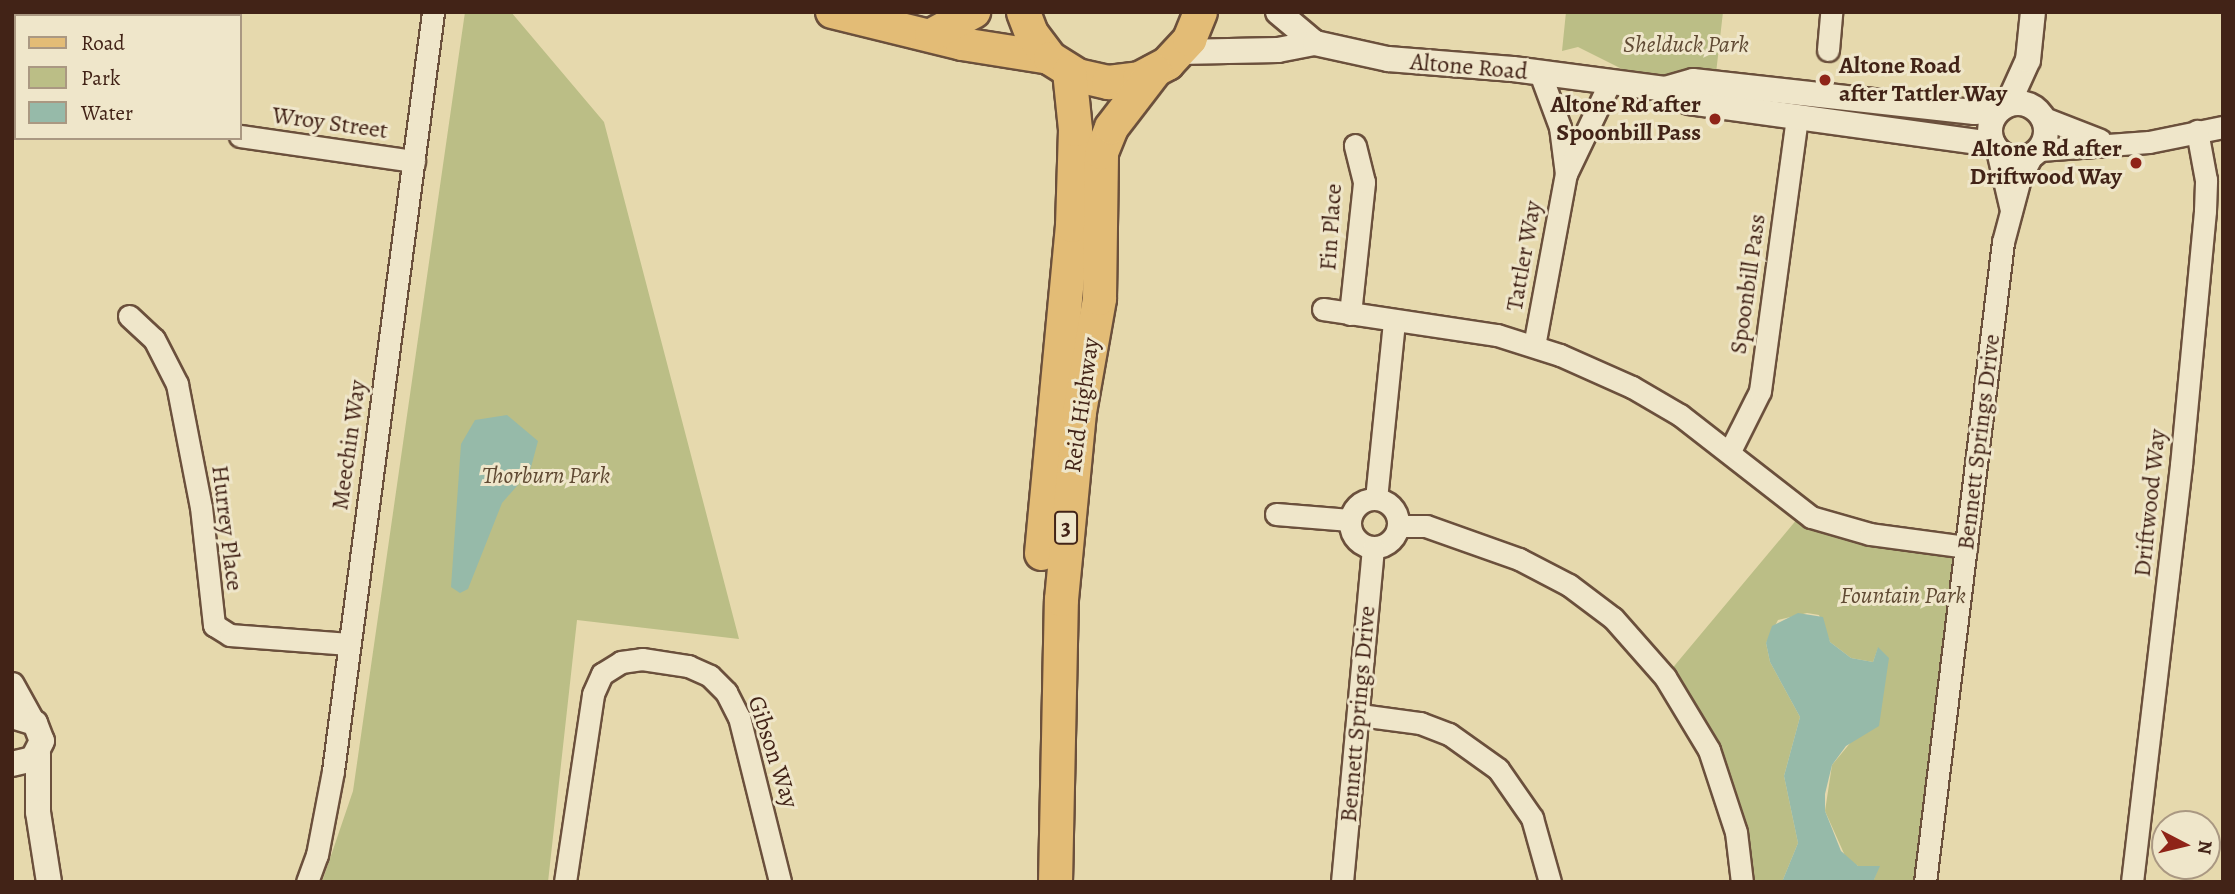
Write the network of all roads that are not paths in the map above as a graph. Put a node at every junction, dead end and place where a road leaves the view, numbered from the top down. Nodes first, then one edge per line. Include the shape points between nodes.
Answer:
1 (433, 12) edge
2 (974, 12) edge
3 (1023, 12) edge
4 (1200, 12) edge
5 (1278, 12) edge
6 (1831, 12) edge
7 (2034, 12) edge
8 (846, 15) edge
9 (931, 35) junction
10 (1315, 43) junction
11 (1828, 50) dead end
12 (2028, 60) junction
13 (1167, 62) junction
14 (1059, 65) junction
15 (1540, 73) junction
16 (1610, 82) junction
17 (1665, 89) junction
18 (2004, 106) junction
19 (2041, 114) junction
20 (1797, 117) junction
21 (2223, 127) edge
22 (2197, 131) junction
23 (242, 136) edge
24 (2112, 144) junction
25 (1355, 145) dead end
26 (1995, 147) junction
27 (2035, 153) junction
28 (414, 161) junction
29 (1566, 174) junction
30 (2012, 212) junction
31 (1323, 309) dead end
32 (1350, 314) junction
33 (129, 316) dead end
34 (1394, 321) junction
35 (1534, 346) junction
36 (1730, 451) junction
37 (1376, 499) junction
38 (1276, 514) dead end
39 (1350, 520) junction
40 (1398, 526) junction
41 (1373, 547) junction
42 (1966, 547) junction
43 (349, 644) junction
44 (12, 685) edge
45 (1360, 715) junction
46 (21, 717) edge
47 (38, 754) junction
48 (12, 764) edge
49 (12, 772) edge
50 (38, 812) junction
51 (49, 882) edge
52 (307, 882) edge
53 (565, 882) edge
54 (780, 882) edge
55 (1035, 882) edge
56 (1055, 882) edge
57 (1342, 882) edge
58 (1550, 882) edge
59 (1742, 882) edge
60 (1925, 882) edge
61 (2132, 882) edge

1 - 28 street, Meechin Way
2 - 9 main road
3 - 14 highway via 1031,33
4 - 13 highway, Reid Highway
5 - 10 street, Altone Road
6 - 11 street
7 - 12 street
8 - 9 main road
9 - 14 main road
10 - 13 street, Altone Road
10 - 15 street, Altone Road via 1388,60
12 - 18 street
12 - 19 street
13 - 14 highway via 1108,82
13 - 56 highway, Reid Highway / 3 via 1111,127 1101,152 1099,298 1077,425 1061,599
14 - 55 highway, Reid Highway / 3 via 1075,128 1072,225 1043,515
15 - 16 street, Altone Road
15 - 29 street, Tattler Way via 1560,127
16 - 17 street, Altone Road
16 - 29 street, Tattler Way
17 - 18 street, Altone Road via 1693,81 1974,112
17 - 20 street, Altone Road via 1689,102
18 - 19 street via 2024,103
18 - 26 street via 1992,121
19 - 24 street
19 - 27 street via 2047,135
20 - 26 street, Altone Road
20 - 36 street, Spoonbill Pass via 1760,391
21 - 22 street
22 - 24 street via 2149,142
22 - 61 street, Driftwood Way via 2206,180 2205,211 2180,478
23 - 28 street, Wroy Street
24 - 27 street
25 - 32 street, Fin Place via 1364,182
26 - 27 street via 2013,159
26 - 30 street, Bennett Springs Drive
27 - 30 street, Bennett Springs Drive via 2020,178
28 - 43 street, Meechin Way
29 - 35 street, Tattler Way
30 - 42 street, Bennett Springs Drive via 2003,242
31 - 32 street
32 - 34 street
33 - 43 street, Hurrey Place via 154,339 177,384 201,507 214,625 230,635
34 - 35 street via 1497,335
34 - 37 street
35 - 36 street via 1632,387
36 - 42 street via 1811,517 1870,534
37 - 39 street via 1359,505
37 - 40 street via 1392,508
38 - 39 street
39 - 41 street via 1359,541
40 - 41 street via 1390,541
40 - 59 street via 1426,526 1519,559 1569,585 1613,618 1665,677 1709,750 1736,831
41 - 45 street, Bennett Springs Drive
42 - 60 street, Bennett Springs Drive
43 - 52 street, Meechin Way via 325,820
44 - 46 street
45 - 57 street, Bennett Springs Drive
45 - 58 street via 1420,723 1449,734 1498,769 1532,818
46 - 47 street via 42,735
47 - 48 street via 27,763
47 - 50 street
49 - 50 street
50 - 51 street
53 - 54 street, Gibson Way via 593,694 602,674 621,662 642,659 688,666 710,676 726,692 739,717

